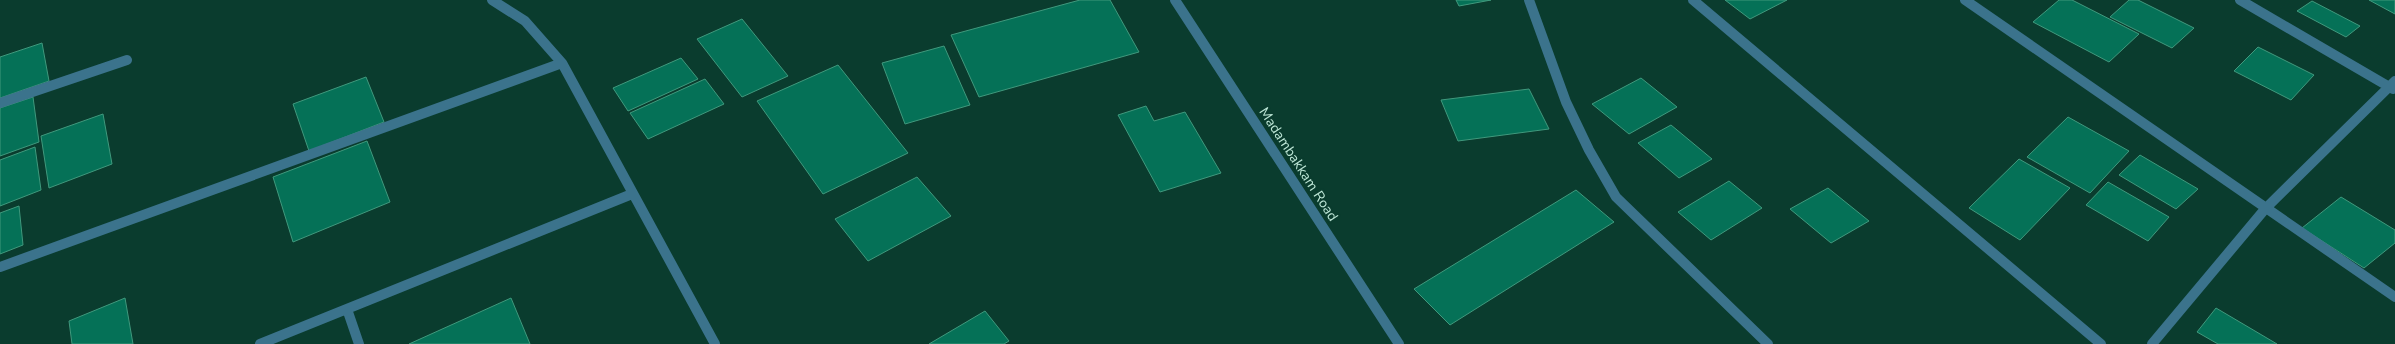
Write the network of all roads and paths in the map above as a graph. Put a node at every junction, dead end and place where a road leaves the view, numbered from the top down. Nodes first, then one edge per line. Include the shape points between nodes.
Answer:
1 (492, 0) edge
2 (1175, 0) edge
3 (1529, 0) edge
4 (1693, 0) edge
5 (1964, 0) edge
6 (2240, 0) edge
7 (127, 60) dead end
8 (562, 63) junction
9 (2393, 86) edge
10 (0, 103) edge
11 (632, 194) junction
12 (2265, 209) junction
13 (0, 267) edge
14 (2395, 296) edge
15 (347, 309) junction
16 (260, 344) edge
17 (358, 344) edge
18 (714, 344) edge
19 (1399, 344) edge
20 (1768, 344) edge
21 (2101, 344) edge
22 (2152, 344) edge

1 - 8 street via 525,21
2 - 19 street, Madambakkam Road
3 - 20 street via 1557,78 1598,169 1616,197
4 - 21 street
5 - 12 street
6 - 9 street
7 - 10 street
8 - 11 street
8 - 13 street
9 - 12 street
11 - 15 street
11 - 18 street
12 - 14 street
12 - 22 street
15 - 16 street
15 - 17 street

